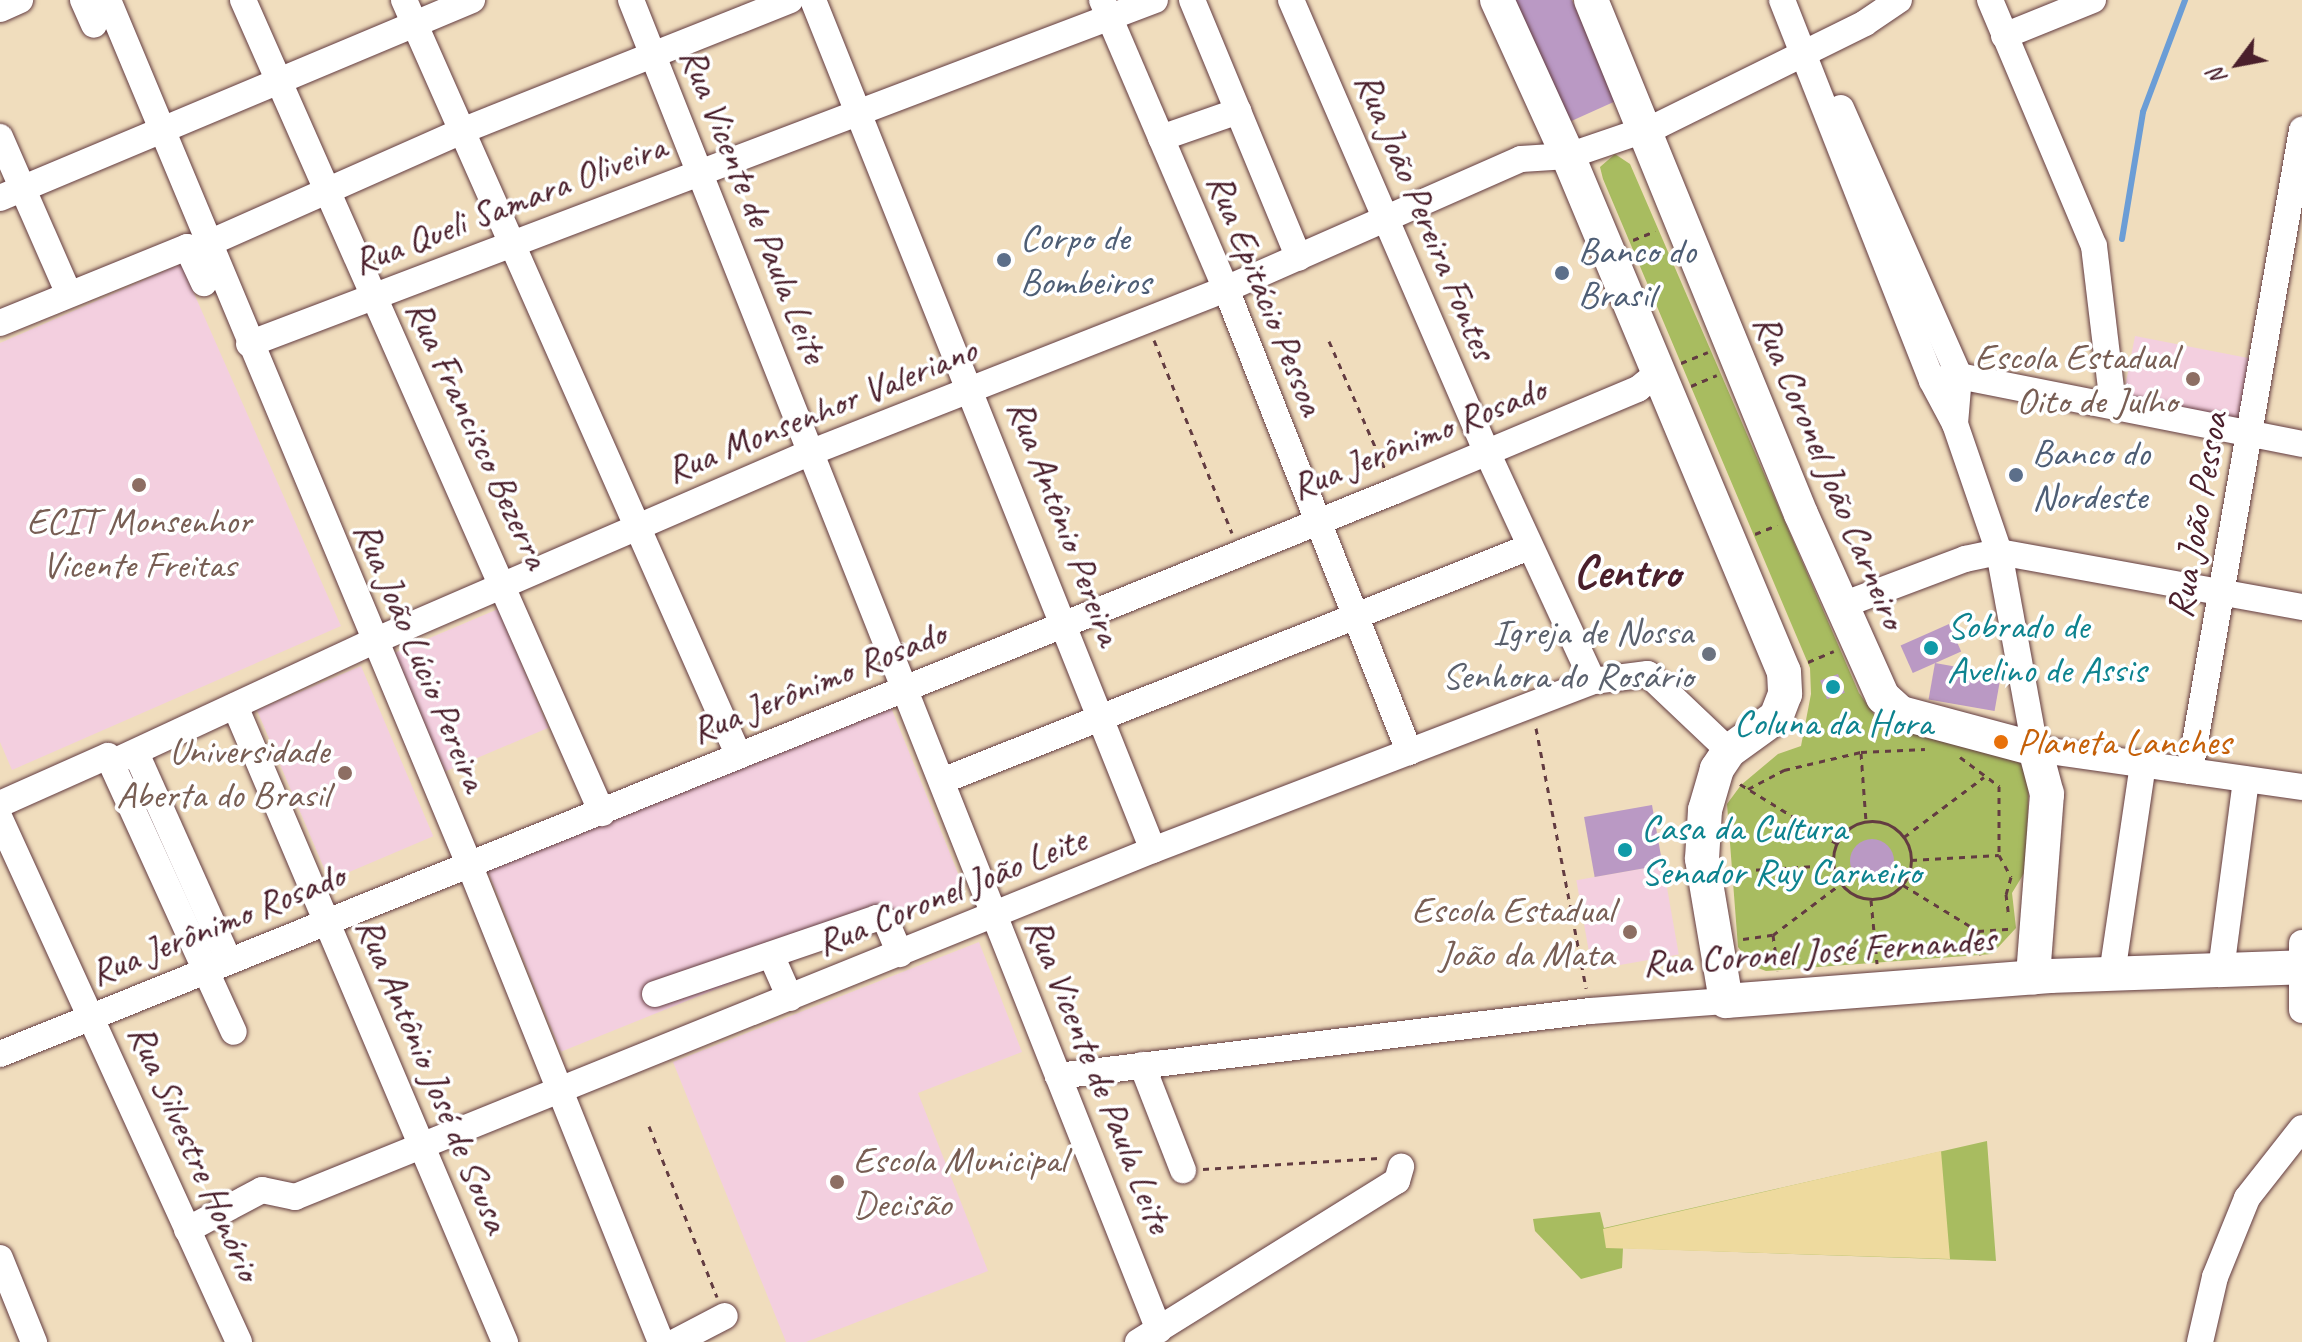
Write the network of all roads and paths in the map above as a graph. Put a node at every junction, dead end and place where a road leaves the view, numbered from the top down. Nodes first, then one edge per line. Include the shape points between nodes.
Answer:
1 (20, 0) edge
2 (83, 0) edge
3 (108, 0) edge
4 (243, 0) edge
5 (404, 0) edge
6 (472, 0) edge
7 (631, 0) edge
8 (790, 0) edge
9 (813, 0) edge
10 (1155, 0) edge
11 (1192, 0) edge
12 (1291, 0) edge
13 (1497, 0) edge
14 (1591, 0) edge
15 (1899, 0) edge
16 (1990, 0) edge
17 (2093, 0) edge
18 (0, 9) edge
19 (1106, 9) edge
20 (1786, 10) edge
21 (94, 25) dead end
22 (414, 25) junction
23 (2004, 36) junction
24 (652, 53) junction
25 (1808, 53) junction
26 (277, 82) junction
27 (1238, 111) junction
28 (859, 113) junction
29 (464, 130) junction
30 (1645, 130) junction
31 (2302, 130) edge
32 (161, 131) junction
33 (0, 137) edge
34 (1161, 138) junction
35 (1568, 156) junction
36 (700, 173) junction
37 (11, 193) edge
38 (326, 193) junction
39 (1386, 218) junction
40 (1679, 221) junction
41 (514, 243) junction
42 (207, 244) junction
43 (1607, 251) junction
44 (1299, 258) junction
45 (204, 283) dead end
46 (1226, 289) junction
47 (69, 294) junction
48 (373, 297) junction
49 (1146, 317) junction
50 (0, 323) edge
51 (1329, 341) dead end
52 (249, 344) junction
53 (1735, 355) junction
54 (1959, 376) junction
55 (1932, 381) junction
56 (1664, 384) junction
57 (973, 390) junction
58 (2113, 405) junction
59 (1955, 424) junction
60 (2251, 434) junction
61 (2302, 444) edge
62 (812, 452) junction
63 (1487, 452) junction
64 (1395, 491) junction
65 (1801, 514) junction
66 (1316, 521) junction
67 (636, 526) junction
68 (1733, 544) junction
69 (1529, 547) junction
70 (1239, 551) junction
71 (1999, 552) junction
72 (506, 586) junction
73 (2221, 592) junction
74 (1840, 606) junction
75 (2302, 607) edge
76 (1352, 615) junction
77 (1063, 622) junction
78 (372, 642) junction
79 (1856, 642) junction
80 (1784, 672) junction
81 (1593, 681) junction
82 (906, 689) junction
83 (1530, 701) junction
84 (235, 706) junction
85 (1100, 717) junction
86 (1955, 746) junction
87 (2035, 749) junction
88 (1931, 750) dead end
89 (1409, 752) junction
90 (1861, 752) junction
91 (738, 754) junction
92 (118, 757) junction
93 (1723, 760) junction
94 (2143, 765) junction
95 (2190, 771) junction
96 (1984, 777) junction
97 (2246, 780) junction
98 (942, 781) junction
99 (2302, 787) edge
100 (1748, 789) junction
101 (0, 804) edge
102 (602, 813) junction
103 (0, 819) edge
104 (1866, 821) junction
105 (1904, 837) junction
106 (1836, 843) junction
107 (1153, 850) junction
108 (1999, 855) junction
109 (1911, 860) junction
110 (469, 864) junction
111 (1832, 865) junction
112 (1705, 873) junction
113 (1840, 884) junction
114 (1903, 885) junction
115 (1871, 900) junction
116 (995, 916) junction
117 (327, 920) junction
118 (2022, 928) junction
119 (1773, 935) junction
120 (1716, 942) junction
121 (900, 954) junction
122 (771, 955) junction
123 (2301, 959) edge
124 (218, 966) junction
125 (2221, 970) junction
126 (2112, 974) junction
127 (2033, 977) junction
128 (1879, 991) junction
129 (655, 994) dead end
130 (1782, 996) junction
131 (790, 998) junction
132 (1726, 1001) junction
133 (2302, 1010) edge
134 (1590, 1011) junction
135 (92, 1016) junction
136 (234, 1032) dead end
137 (0, 1054) edge
138 (1142, 1065) junction
139 (1058, 1076) junction
140 (557, 1090) junction
141 (649, 1126) dead end
142 (2302, 1128) edge
143 (420, 1146) junction
144 (1401, 1167) joint
145 (1183, 1170) joint
146 (187, 1230) junction
147 (0, 1258) edge
148 (716, 1329) edge
149 (1149, 1336) edge
150 (34, 1342) edge
151 (239, 1342) edge
152 (505, 1342) edge
153 (661, 1342) edge
154 (675, 1342) edge
155 (2200, 1342) edge

1 - 18 street
2 - 21 street
3 - 32 street, Rua João Lúcio Pereira
4 - 26 street, Rua Francisco Bezerra
5 - 22 street
6 - 22 street
7 - 24 street, Rua Vicente de Paula Leite
8 - 24 street
9 - 28 street, Rua Antônio Pereira
10 - 19 street, Rua Queli Samara Oliveira
11 - 27 street
12 - 39 street, Rua João Pereira Fontes
13 - 35 main road
14 - 30 main road, Rua Coronel João Carneiro
15 - 25 street, Rua Monsenhor Valeriano
16 - 23 street
17 - 23 street
19 - 28 street, Rua Queli Samara Oliveira
19 - 34 street, Rua Epitácio Pessoa
20 - 25 street
22 - 26 street
22 - 29 street
23 - 58 street via 2094,246
24 - 29 street
24 - 36 street, Rua Vicente de Paula Leite
25 - 30 street, Rua Monsenhor Valeriano
25 - 54 street
25 - 55 street
26 - 32 street
26 - 38 street, Rua Francisco Bezerra
27 - 34 street
27 - 44 street
28 - 36 street, Rua Queli Samara Oliveira
28 - 57 street, Rua Antônio Pereira
29 - 38 street
29 - 41 street
30 - 35 street, Rua Monsenhor Valeriano
30 - 40 main road, Rua Coronel João Carneiro
31 - 60 street, Rua João Pessoa
32 - 37 street
32 - 42 street, Rua João Lúcio Pereira
33 - 37 street
34 - 46 street, Rua Epitácio Pessoa
35 - 39 street, Rua Monsenhor Valeriano via 1521,159
35 - 43 main road
36 - 41 street, Rua Queli Samara Oliveira
36 - 62 street, Rua Vicente de Paula Leite
37 - 47 street
38 - 42 street
38 - 48 street, Rua Francisco Bezerra
39 - 44 street, Rua Monsenhor Valeriano
39 - 63 street, Rua João Pereira Fontes
40 - 43 path
40 - 53 main road, Rua Coronel João Carneiro
41 - 48 street, Rua Queli Samara Oliveira
41 - 67 street
42 - 52 street, Rua João Lúcio Pereira
43 - 56 main road
44 - 46 street, Rua Monsenhor Valeriano
45 - 47 street via 187,247
46 - 49 street, Rua Monsenhor Valeriano
46 - 66 street, Rua Epitácio Pessoa
47 - 50 street
48 - 52 street, Rua Queli Samara Oliveira
48 - 72 street, Rua Francisco Bezerra
49 - 57 street, Rua Monsenhor Valeriano
49 - 70 path
51 - 64 path
52 - 78 street, Rua João Lúcio Pereira
53 - 56 path
53 - 56 path
53 - 65 main road, Rua Coronel João Carneiro
54 - 55 street
54 - 58 street
54 - 59 street
55 - 59 street
56 - 63 street, Rua Jerônimo Rosado via 1638,389
56 - 68 main road
57 - 62 street, Rua Monsenhor Valeriano
57 - 77 street, Rua Antônio Pereira
58 - 60 street
59 - 71 street
60 - 61 street
60 - 73 street, Rua João Pessoa
62 - 67 street, Rua Monsenhor Valeriano
62 - 82 street, Rua Vicente de Paula Leite
63 - 64 street, Rua Jerônimo Rosado
63 - 69 street, Rua João Pereira Fontes
64 - 66 street, Rua Jerônimo Rosado
65 - 68 path
65 - 74 main road, Rua Coronel João Carneiro
66 - 70 street, Rua Jerônimo Rosado
66 - 76 street, Rua Epitácio Pessoa
67 - 72 street, Rua Monsenhor Valeriano
67 - 91 street
68 - 80 main road
69 - 76 street
69 - 81 street, Rua João Pereira Fontes
70 - 77 street, Rua Jerônimo Rosado
71 - 73 street
71 - 74 street via 1965,559
71 - 87 street
72 - 78 street, Rua Monsenhor Valeriano
72 - 102 street, Rua Francisco Bezerra
73 - 75 street
73 - 95 street, Rua João Pessoa
74 - 79 main road, Rua Coronel João Carneiro
76 - 85 street
76 - 89 street, Rua Epitácio Pessoa
77 - 82 street, Rua Jerônimo Rosado
77 - 85 street, Rua Antônio Pereira
78 - 84 street, Rua Monsenhor Valeriano
78 - 110 street, Rua João Lúcio Pereira
79 - 80 path
79 - 86 main road, Rua Coronel João Carneiro via 1892,707
80 - 93 main road via 1785,694 1776,717
81 - 83 street, Rua Coronel João Leite
81 - 93 street, Rua Coronel João Leite via 1648,674
82 - 91 street, Rua Jerônimo Rosado
82 - 98 street, Rua Vicente de Paula Leite
83 - 89 street, Rua Coronel João Leite
83 - 134 path
84 - 92 street, Rua Monsenhor Valeriano
84 - 117 street, Rua Antônio José de Sousa
85 - 98 street
85 - 107 street, Rua Antônio Pereira
86 - 87 main road, Rua Coronel João Carneiro
86 - 96 path
87 - 94 street
87 - 118 main road via 2047,794
88 - 90 path
89 - 107 street, Rua Coronel João Leite
90 - 100 path via 1784,770
90 - 104 path
91 - 102 street, Rua Jerônimo Rosado
92 - 101 street, Rua Monsenhor Valeriano
92 - 124 street
93 - 100 path
93 - 112 main road via 1703,821
94 - 95 street
94 - 126 street
95 - 97 street
96 - 105 path
96 - 108 path via 1999,786
97 - 99 street
97 - 125 street
98 - 116 street, Rua Vicente de Paula Leite
100 - 106 path
102 - 110 street, Rua Jerônimo Rosado
103 - 135 street, Rua Silvestre Honório
104 - 105 path via 1887,824
104 - 106 path via 1848,828
105 - 109 path
106 - 111 path
107 - 116 street, Rua Coronel João Leite
108 - 109 path
108 - 118 path via 2011,877 2006,894
109 - 114 path
110 - 117 street, Rua Jerônimo Rosado
110 - 140 street, Rua João Lúcio Pereira
111 - 112 path
111 - 113 path
112 - 120 main road
113 - 115 path via 1854,896
113 - 119 path
114 - 115 path
114 - 118 path via 1978,931
115 - 128 path
116 - 121 street, Rua Coronel João Leite
116 - 139 street, Rua Vicente de Paula Leite
117 - 124 street, Rua Jerônimo Rosado
117 - 143 street, Rua Antônio José de Sousa
118 - 127 main road
119 - 120 path
119 - 130 path
120 - 132 main road
121 - 122 street via 886,921 877,918
121 - 131 street, Rua Coronel João Leite
122 - 129 street
122 - 131 street
123 - 125 main road, Rua Coronel José Fernandes
123 - 133 street
124 - 135 street, Rua Jerônimo Rosado
124 - 136 street
125 - 126 main road, Rua Coronel José Fernandes
126 - 127 main road, Rua Coronel José Fernandes
127 - 128 main road, Rua Coronel José Fernandes
128 - 130 main road, Rua Coronel José Fernandes
130 - 132 main road, Rua Coronel José Fernandes
131 - 140 street, Rua Coronel João Leite
132 - 134 street, Rua Coronel José Fernandes
134 - 138 street, Rua Coronel José Fernandes
135 - 137 street, Rua Jerônimo Rosado
135 - 146 street, Rua Silvestre Honório
138 - 139 street, Rua Coronel José Fernandes
138 - 145 street
139 - 149 street, Rua Vicente de Paula Leite
140 - 143 street, Rua Coronel João Leite
140 - 153 street, Rua João Lúcio Pereira
141 - 148 path
142 - 155 street via 2247,1198 2215,1277
143 - 146 street, Rua Coronel João Leite via 295,1197 262,1190
143 - 152 street, Rua Antônio José de Sousa
144 - 145 path via 1386,1157
144 - 149 street via 1397,1181
146 - 151 street, Rua Silvestre Honório
147 - 150 street
148 - 154 street

